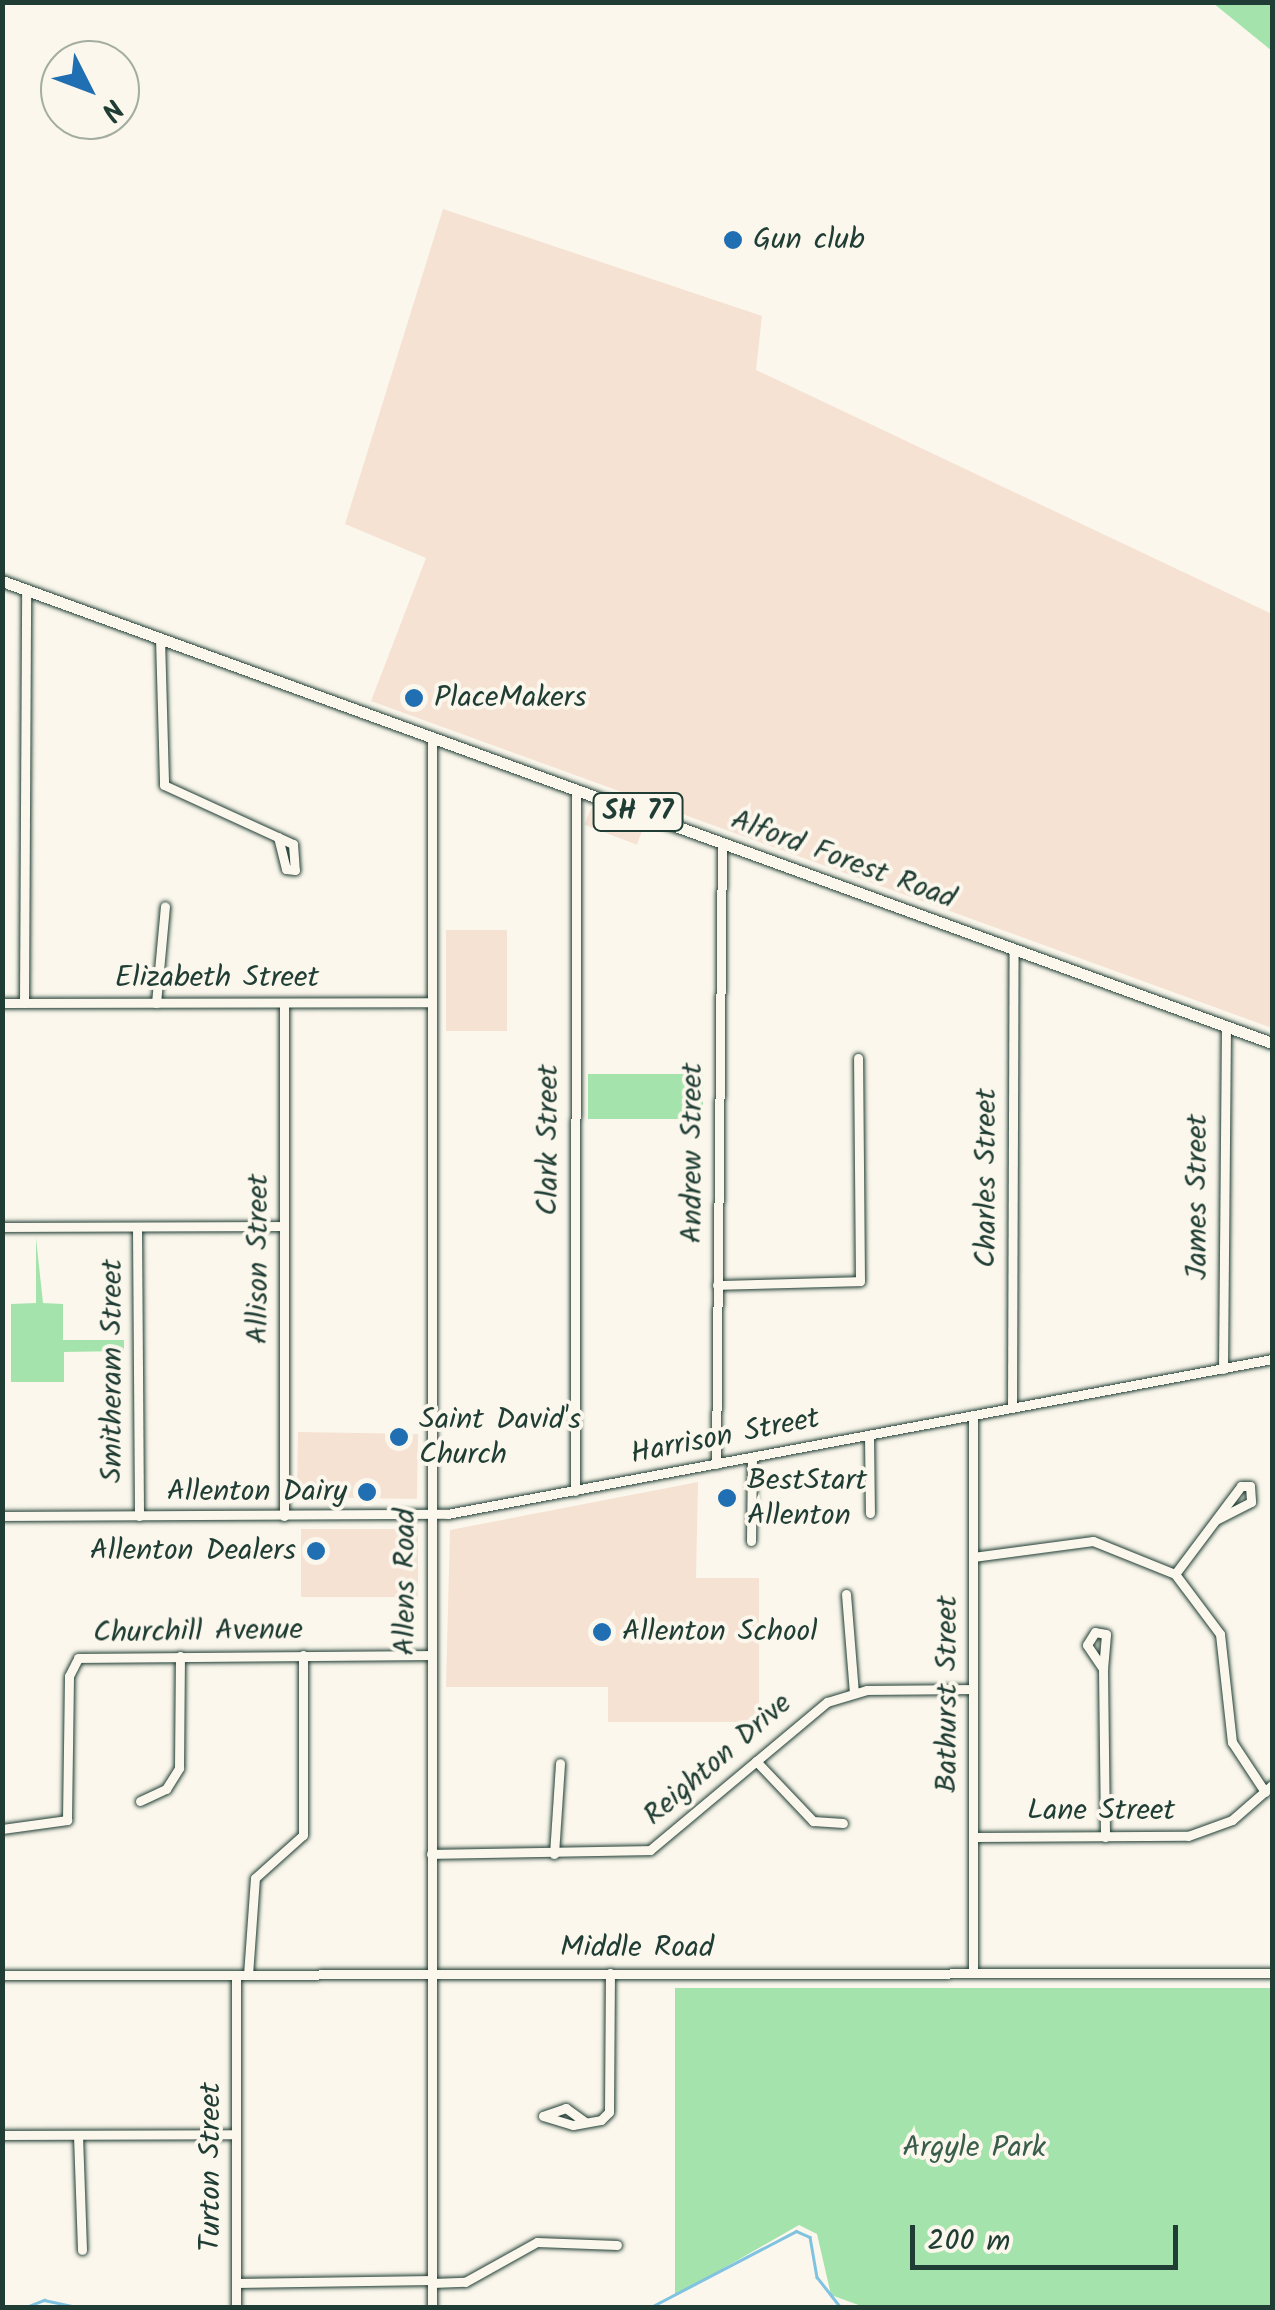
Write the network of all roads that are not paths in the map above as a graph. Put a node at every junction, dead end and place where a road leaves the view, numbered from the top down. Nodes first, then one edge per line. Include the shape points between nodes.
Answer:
1 (2, 582) edge
2 (26, 590) junction
3 (160, 638) junction
4 (432, 738) junction
5 (576, 790) junction
6 (278, 838) dead end
7 (722, 843) junction
8 (165, 906) dead end
9 (1014, 948) junction
10 (431, 1002) junction
11 (2, 1003) edge
12 (24, 1003) junction
13 (156, 1003) junction
14 (284, 1003) junction
15 (1226, 1026) junction
16 (1272, 1043) edge
17 (858, 1058) dead end
18 (284, 1226) junction
19 (2, 1227) edge
20 (137, 1227) junction
21 (716, 1286) junction
22 (1272, 1359) edge
23 (1222, 1369) junction
24 (1012, 1408) junction
25 (973, 1416) junction
26 (869, 1435) junction
27 (752, 1458) junction
28 (716, 1464) junction
29 (575, 1490) junction
30 (870, 1513) dead end
31 (431, 1515) junction
32 (2, 1516) edge
33 (139, 1516) junction
34 (284, 1516) junction
35 (1216, 1520) dead end
36 (752, 1541) dead end
37 (973, 1557) junction
38 (1175, 1574) junction
39 (846, 1594) dead end
40 (432, 1655) junction
41 (180, 1656) junction
42 (303, 1656) junction
43 (1103, 1669) dead end
44 (973, 1689) junction
45 (854, 1693) junction
46 (756, 1762) junction
47 (560, 1763) dead end
48 (1268, 1789) edge
49 (140, 1801) dead end
50 (843, 1823) dead end
51 (2, 1829) edge
52 (973, 1837) junction
53 (1105, 1837) junction
54 (432, 1854) junction
55 (554, 1854) junction
56 (610, 1973) junction
57 (973, 1973) junction
58 (1272, 1973) edge
59 (432, 1974) junction
60 (2, 1975) edge
61 (236, 1975) junction
62 (248, 1975) junction
63 (585, 2122) dead end
64 (236, 2134) junction
65 (2, 2135) edge
66 (78, 2135) junction
67 (617, 2245) dead end
68 (82, 2250) dead end
69 (432, 2282) junction
70 (236, 2283) junction
71 (236, 2308) edge
72 (432, 2308) edge

1 - 2 main road, Alford Forest Road / SH 77
2 - 3 main road, Alford Forest Road / SH 77
2 - 12 street
3 - 4 main road, Alford Forest Road / SH 77
3 - 6 street via 164,785
4 - 5 main road, Alford Forest Road / SH 77
4 - 10 street, Allens Road
5 - 7 main road, Alford Forest Road / SH 77
5 - 29 street, Clark Street
7 - 9 main road, Alford Forest Road / SH 77
7 - 21 street, Andrew Street
8 - 13 street
9 - 15 main road, Alford Forest Road / SH 77
9 - 24 street, Charles Street
10 - 14 street, Elizabeth Street
10 - 31 street, Allens Road
11 - 12 street, Elizabeth Street
12 - 13 street, Elizabeth Street
13 - 14 street, Elizabeth Street
14 - 18 street, Allison Street
15 - 16 main road, Alford Forest Road / SH 77
15 - 23 street, James Street
17 - 21 street via 860,1281
18 - 20 street
18 - 34 street, Allison Street
19 - 20 street
20 - 33 street, Smitheram Street
21 - 28 street, Andrew Street
22 - 23 street, Harrison Street
23 - 24 street, Harrison Street
24 - 25 street, Harrison Street
25 - 26 street, Harrison Street
25 - 37 street, Bathurst Street
26 - 27 street, Harrison Street
26 - 30 street
27 - 28 street, Harrison Street
27 - 36 street
28 - 29 street, Harrison Street
29 - 31 street, Harrison Street
31 - 34 street, Harrison Street
31 - 40 street, Allens Road
32 - 33 street, Harrison Street
33 - 34 street, Harrison Street
35 - 38 street
37 - 38 street via 1093,1540
37 - 44 street, Bathurst Street
38 - 48 street via 1220,1634 1232,1742
39 - 45 street
40 - 42 street, Churchill Avenue
40 - 54 street, Allens Road
41 - 42 street, Churchill Avenue
41 - 49 street via 180,1768 166,1789
41 - 51 street, Churchill Avenue via 74,1661 67,1820
42 - 62 street via 303,1835 255,1878
43 - 53 street
44 - 45 street, Reighton Drive
44 - 52 street, Bathurst Street
45 - 46 street, Reighton Drive via 815,1709
46 - 50 street via 813,1821
46 - 55 street, Reighton Drive via 650,1850
47 - 55 street
48 - 53 street, Lane Street via 1204,1832
52 - 53 street, Lane Street
52 - 57 street, Bathurst Street
54 - 55 street, Reighton Drive
54 - 59 street, Allens Road
56 - 57 street, Middle Road
56 - 59 street, Middle Road
56 - 63 street via 611,2105 601,2120
57 - 58 street, Middle Road
59 - 62 street, Middle Road
59 - 69 street, Allens Road
60 - 61 street, Middle Road
61 - 62 street, Middle Road
61 - 64 street, Turton Street
64 - 66 street
64 - 70 street, Turton Street
65 - 66 street
66 - 68 street
67 - 69 street, Turton Street via 536,2242 465,2282
69 - 70 street, Turton Street
69 - 72 street, Allens Road
70 - 71 street

